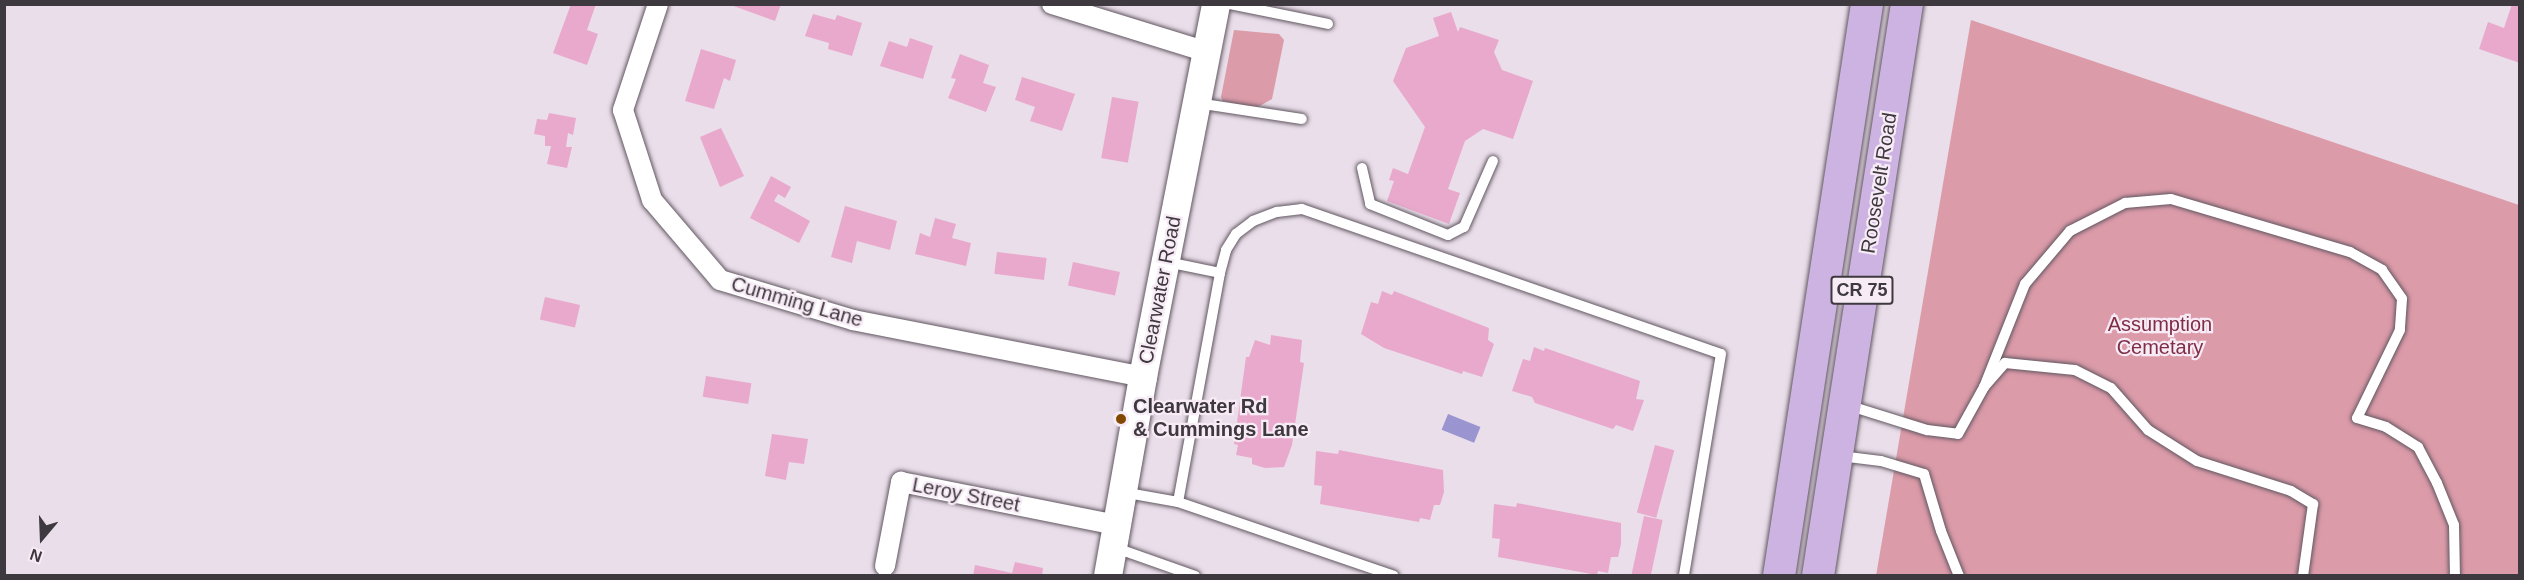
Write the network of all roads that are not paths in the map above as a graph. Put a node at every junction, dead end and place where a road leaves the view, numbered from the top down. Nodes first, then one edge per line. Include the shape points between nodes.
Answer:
1 (658, 4) edge
2 (1052, 4) edge
3 (1216, 4) edge
4 (1230, 4) edge
5 (1867, 4) edge
6 (1907, 4) edge
7 (1328, 24) dead end
8 (1207, 52) junction
9 (1197, 103) junction
10 (1302, 119) dead end
11 (1492, 161) dead end
12 (1362, 168) dead end
13 (1166, 262) junction
14 (1220, 273) junction
15 (1143, 377) junction
16 (1984, 387) junction
17 (1845, 404) junction
18 (1837, 455) junction
19 (1122, 492) junction
20 (1178, 502) junction
21 (1114, 536) junction
22 (885, 566) dead end
23 (1108, 576) edge
24 (1195, 576) edge
25 (1394, 576) edge
26 (1684, 576) edge
27 (1779, 576) edge
28 (1818, 576) edge
29 (1959, 576) edge
30 (2303, 576) edge
31 (2455, 576) edge

1 - 15 street, Cumming Lane via 623,110 652,200 720,280 853,320
2 - 8 street
3 - 8 street, Clearwater Road
4 - 7 lane
5 - 27 main road, Roosevelt Road / CR 75
6 - 17 main road, Roosevelt Road / CR 75
8 - 9 street, Clearwater Road
9 - 10 lane
9 - 13 street, Clearwater Road
11 - 12 lane via 1464,227 1448,235 1370,204
13 - 14 lane
13 - 15 street, Clearwater Road
14 - 20 lane
14 - 26 lane via 1226,250 1236,234 1253,220 1302,209 1721,354
15 - 19 street, Clearwater Road
16 - 17 lane via 1958,434 1927,430
16 - 30 lane via 2005,363 2075,370 2111,388 2148,430 2198,461 2291,491 2313,504
16 - 31 lane via 2025,284 2070,231 2125,203 2171,199 2350,252 2382,270 2402,299 2400,330 2357,418 2386,427 2418,447 2438,483 2454,525
17 - 18 main road, Roosevelt Road / CR 75
18 - 28 main road, Roosevelt Road / CR 75
18 - 29 lane via 1881,461 1924,474
19 - 20 lane
19 - 21 street, Clearwater Road
20 - 25 lane
21 - 22 street, Leroy Street via 901,482
21 - 23 street, Clearwater Road
21 - 24 lane

